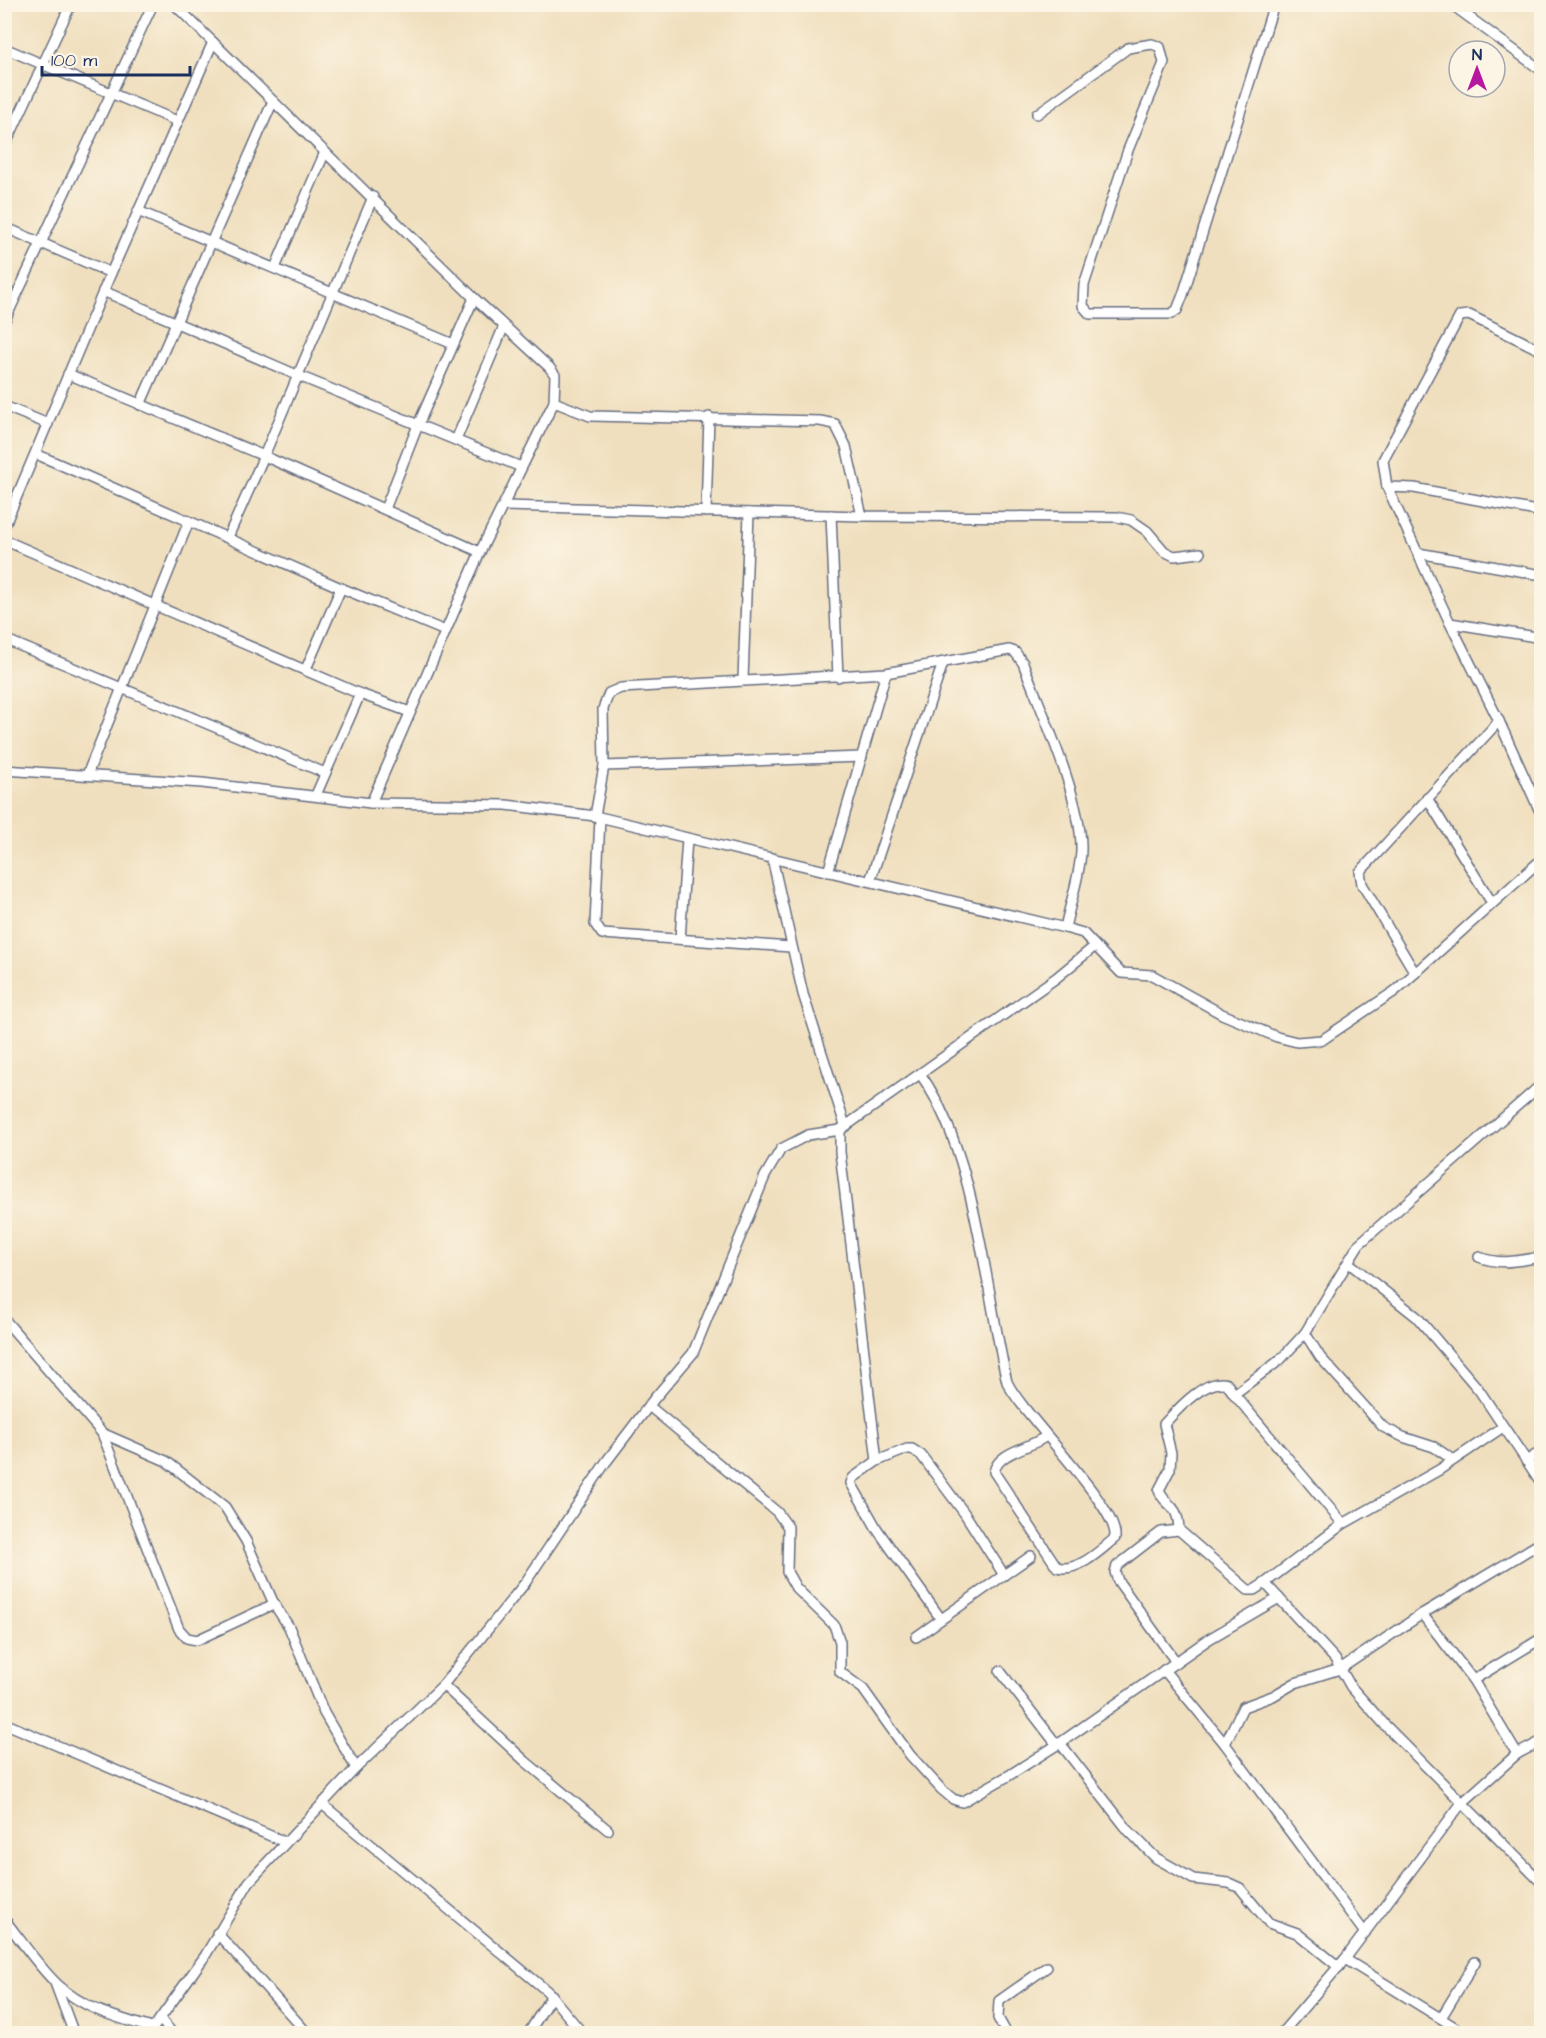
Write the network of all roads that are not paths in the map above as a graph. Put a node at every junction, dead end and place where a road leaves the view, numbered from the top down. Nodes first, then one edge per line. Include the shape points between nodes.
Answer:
1 (71, 4) edge
2 (153, 4) edge
3 (174, 4) edge
4 (1274, 4) edge
5 (1451, 4) edge
6 (213, 42) junction
7 (4, 48) edge
8 (43, 65) junction
9 (1541, 70) edge
10 (113, 94) junction
11 (273, 101) junction
12 (1037, 114) dead end
13 (177, 121) junction
14 (4, 148) edge
15 (325, 152) junction
16 (373, 197) junction
17 (138, 211) junction
18 (4, 227) edge
19 (211, 241) junction
20 (43, 243) junction
21 (275, 268) junction
22 (111, 273) junction
23 (103, 291) junction
24 (334, 293) junction
25 (474, 298) junction
26 (4, 322) edge
27 (176, 324) junction
28 (504, 326) junction
29 (453, 344) junction
30 (1542, 351) edge
31 (68, 374) junction
32 (299, 376) junction
33 (554, 402) junction
34 (140, 405) junction
35 (4, 406) edge
36 (709, 417) junction
37 (48, 424) junction
38 (418, 425) junction
39 (456, 440) junction
40 (36, 454) junction
41 (264, 456) junction
42 (521, 467) junction
43 (1387, 487) junction
44 (504, 506) junction
45 (385, 509) junction
46 (706, 512) junction
47 (1542, 512) edge
48 (749, 513) junction
49 (831, 515) junction
50 (862, 516) junction
51 (189, 521) junction
52 (4, 527) edge
53 (228, 537) junction
54 (4, 540) edge
55 (480, 552) junction
56 (1200, 553) dead end
57 (1418, 553) junction
58 (1542, 575) edge
59 (341, 588) junction
60 (157, 605) junction
61 (1450, 623) junction
62 (446, 631) junction
63 (1542, 638) edge
64 (4, 639) edge
65 (943, 663) junction
66 (306, 669) junction
67 (886, 673) junction
68 (838, 677) junction
69 (743, 680) junction
70 (123, 688) junction
71 (360, 693) junction
72 (410, 712) junction
73 (1499, 721) junction
74 (862, 758) junction
75 (604, 766) junction
76 (4, 770) edge
77 (325, 773) junction
78 (87, 775) junction
79 (316, 795) junction
80 (1427, 798) junction
81 (371, 803) junction
82 (1539, 803) edge
83 (1542, 816) edge
84 (598, 817) junction
85 (687, 839) junction
86 (772, 858) junction
87 (1542, 859) edge
88 (828, 872) junction
89 (870, 881) junction
90 (1492, 903) junction
91 (1065, 927) junction
92 (680, 939) junction
93 (1095, 946) junction
94 (791, 947) junction
95 (1415, 973) junction
96 (921, 1075) junction
97 (1542, 1084) edge
98 (843, 1128) junction
99 (1479, 1257) dead end
100 (1542, 1257) edge
101 (1349, 1263) junction
102 (4, 1319) edge
103 (1305, 1333) junction
104 (1234, 1395) junction
105 (649, 1406) junction
106 (1503, 1427) junction
107 (102, 1432) junction
108 (1046, 1436) junction
109 (1542, 1451) edge
110 (1452, 1459) junction
111 (877, 1461) junction
112 (1526, 1461) junction
113 (1542, 1484) edge
114 (1343, 1524) junction
115 (1179, 1530) junction
116 (1542, 1542) edge
117 (1031, 1557) dead end
118 (1004, 1575) junction
119 (1265, 1583) junction
120 (1279, 1599) junction
121 (274, 1604) junction
122 (1422, 1614) junction
123 (941, 1619) junction
124 (916, 1636) dead end
125 (1542, 1638) edge
126 (1176, 1662) junction
127 (1340, 1669) junction
128 (1164, 1670) junction
129 (1000, 1671) dead end
130 (1473, 1680) junction
131 (443, 1685) junction
132 (4, 1723) edge
133 (1542, 1741) edge
134 (1058, 1744) junction
135 (1225, 1744) junction
136 (1516, 1754) junction
137 (356, 1768) junction
138 (322, 1804) junction
139 (1461, 1804) junction
140 (608, 1830) dead end
141 (285, 1842) junction
142 (1542, 1883) edge
143 (4, 1919) edge
144 (217, 1932) junction
145 (1365, 1933) junction
146 (1475, 1962) dead end
147 (1342, 1963) junction
148 (1047, 1967) dead end
149 (55, 1983) junction
150 (552, 1995) junction
151 (1441, 2018) junction
152 (160, 2019) junction
153 (151, 2031) edge
154 (74, 2034) edge
155 (173, 2034) edge
156 (308, 2034) edge
157 (528, 2034) edge
158 (583, 2034) edge
159 (1007, 2034) edge
160 (1281, 2034) edge
161 (1466, 2034) edge

1 - 8 street
2 - 10 street
3 - 6 street
4 - 12 street via 1183,295 1171,314 1090,314 1083,306 1084,285 1128,150 1164,63 1160,47 1146,44 1128,48
5 - 9 street
6 - 11 street
6 - 13 street
7 - 8 street
8 - 10 street
8 - 14 street
10 - 13 street
10 - 20 street
11 - 15 street
11 - 19 street
13 - 17 street
15 - 16 street
15 - 21 street
16 - 24 street
16 - 25 street
17 - 19 street
17 - 22 street
18 - 20 street
19 - 21 street
19 - 27 street
20 - 22 street
20 - 26 street
21 - 24 street
22 - 23 street
23 - 27 street
23 - 31 street
24 - 29 street
24 - 32 street
25 - 28 street
25 - 29 street
27 - 32 street
27 - 34 street
28 - 33 street via 555,375
28 - 39 street
29 - 38 street
30 - 43 street via 1469,315 1460,316 1384,453
31 - 34 street
31 - 37 street
32 - 38 street
32 - 41 street
33 - 36 street via 590,416
33 - 42 street
34 - 41 street
35 - 37 street
36 - 46 street
36 - 50 street via 835,424 846,446
37 - 40 street
38 - 39 street
38 - 45 street
39 - 42 street
40 - 51 street
40 - 52 street
41 - 45 street
41 - 53 street
42 - 44 street
43 - 47 street via 1414,488
43 - 57 street
44 - 46 street
44 - 55 street
45 - 55 street
46 - 48 street
48 - 49 street
48 - 69 street
49 - 50 street
49 - 68 street
50 - 56 street via 1117,517 1131,520 1174,556
51 - 53 street
51 - 60 street
53 - 59 street
54 - 60 street
55 - 62 street
57 - 58 street
57 - 61 street
59 - 62 street
59 - 66 street
60 - 66 street
60 - 70 street
61 - 63 street
61 - 73 street
62 - 72 street
64 - 70 street
65 - 67 street
65 - 89 street
65 - 91 street via 1009,650 1023,663 1074,805 1080,833 1081,853
66 - 71 street
67 - 68 street
67 - 74 street
68 - 69 street
69 - 75 street via 621,688 609,693 603,709
70 - 77 street
70 - 78 street
71 - 72 street
71 - 77 street
72 - 81 street
73 - 80 street
73 - 82 street
74 - 75 street
74 - 88 street
75 - 84 street
76 - 78 street
77 - 79 street
78 - 79 street
79 - 81 street
80 - 90 street
80 - 95 street via 1360,872 1362,884
81 - 84 street via 506,805
82 - 83 street
84 - 85 street
84 - 92 street via 597,930 602,934
85 - 86 street
85 - 92 street
86 - 88 street
86 - 94 street
87 - 90 street
88 - 89 street
89 - 91 street
90 - 95 street
91 - 93 street via 1083,933
92 - 94 street
93 - 95 street via 1121,973 1152,975 1254,1029 1297,1042 1334,1034
93 - 96 street
94 - 98 street
96 - 98 street
96 - 108 street via 951,1129 966,1180 1007,1382 1014,1397
97 - 101 street via 1359,1244
98 - 105 street via 808,1135 781,1149 765,1176 693,1353
98 - 111 street via 840,1152
99 - 100 street via 1505,1263
101 - 103 street
101 - 106 street via 1417,1317 1479,1390
102 - 107 street
103 - 104 street via 1280,1360
103 - 110 street via 1320,1357 1383,1427 1434,1447
104 - 114 street
104 - 115 street via 1227,1384 1213,1383 1164,1425 1171,1454 1170,1469 1159,1490 1176,1510
105 - 131 street via 525,1582
105 - 134 street via 777,1512 789,1527 787,1572 795,1588 834,1625 840,1642 840,1672 863,1689 910,1755 953,1799 969,1800
106 - 110 street
106 - 112 street
107 - 121 street via 166,1461 225,1507 246,1541
107 - 121 street via 179,1629 187,1638 197,1640
108 - 108 street via 1090,1488 1116,1532 1107,1545 1073,1568 1057,1567 994,1472 1004,1457
109 - 112 street
110 - 114 street
111 - 118 street via 907,1449 921,1455
111 - 123 street via 853,1478 855,1494
112 - 113 street
114 - 119 street
115 - 119 street via 1248,1590
115 - 126 street via 1171,1529 1154,1537 1117,1566 1115,1572
116 - 122 street
117 - 118 street
118 - 123 street
119 - 120 street
120 - 126 street
120 - 127 street
121 - 137 street via 289,1627 324,1713
122 - 127 street
122 - 130 street
123 - 124 street
125 - 130 street
126 - 128 street
127 - 135 street via 1295,1683 1243,1707
127 - 139 street via 1385,1725
128 - 134 street
128 - 135 street
129 - 134 street
130 - 136 street
131 - 137 street
131 - 140 street
132 - 141 street
133 - 136 street
134 - 147 street via 1156,1858 1193,1879 1240,1888 1269,1923 1297,1933
135 - 145 street
136 - 139 street
137 - 138 street
138 - 141 street
138 - 150 street
139 - 142 street
139 - 145 street
141 - 144 street via 249,1882
143 - 149 street
144 - 152 street via 205,1956
144 - 156 street
145 - 147 street
146 - 151 street
147 - 151 street
147 - 160 street
148 - 159 street via 999,2001 998,2018
149 - 153 street via 106,2015
149 - 154 street
150 - 157 street
150 - 158 street
151 - 161 street
152 - 153 street
152 - 155 street

